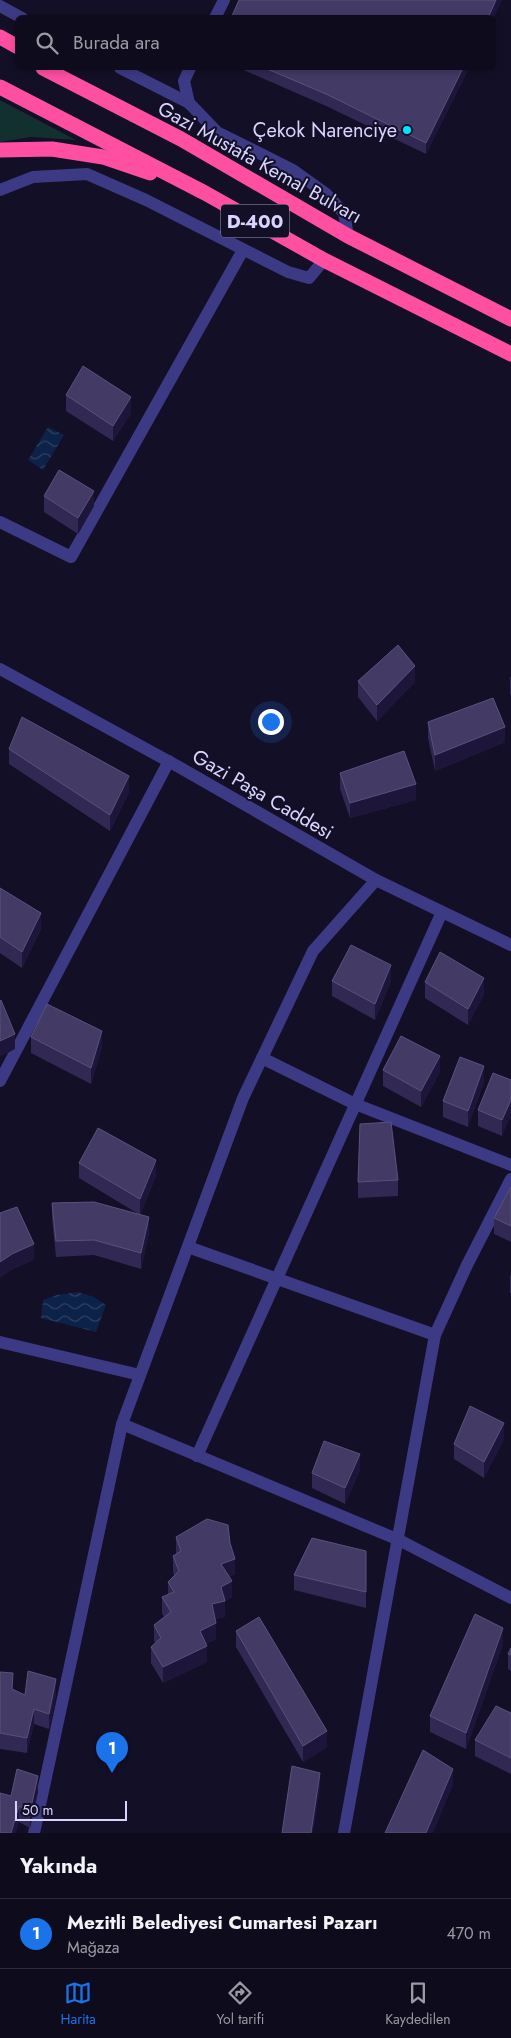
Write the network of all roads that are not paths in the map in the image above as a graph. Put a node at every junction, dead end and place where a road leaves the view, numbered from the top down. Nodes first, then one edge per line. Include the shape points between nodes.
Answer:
1 (224, 0) edge
2 (0, 6) edge
3 (16, 15) edge
4 (216, 15) edge
5 (0, 37) edge
6 (0, 45) edge
7 (15, 45) edge
8 (15, 52) edge
9 (47, 70) edge
10 (58, 70) edge
11 (124, 70) edge
12 (189, 70) edge
13 (0, 87) edge
14 (189, 103) junction
15 (181, 139) junction
16 (0, 150) edge
17 (0, 190) edge
18 (205, 193) junction
19 (348, 236) junction
20 (243, 250) junction
21 (324, 260) junction
22 (511, 319) edge
23 (511, 354) edge
24 (0, 522) edge
25 (0, 669) edge
26 (169, 761) junction
27 (376, 880) junction
28 (442, 912) junction
29 (511, 945) edge
30 (262, 1058) junction
31 (0, 1081) edge
32 (356, 1104) junction
33 (511, 1165) edge
34 (511, 1179) edge
35 (188, 1247) junction
36 (277, 1279) junction
37 (435, 1336) junction
38 (0, 1342) edge
39 (140, 1375) junction
40 (122, 1424) junction
41 (197, 1456) junction
42 (398, 1540) junction
43 (511, 1598) edge
44 (34, 1833) edge
45 (344, 1833) edge

1 - 4 street
2 - 3 street
5 - 7 highway
6 - 8 highway
9 - 15 highway, Gazi Mustafa Kemal Bulvarı / D-400
10 - 15 highway
11 - 14 street
12 - 14 street via 184,81
13 - 18 highway, D-400
14 - 19 street via 217,132 293,170 325,193 344,213
15 - 19 highway, Gazi Mustafa Kemal Bulvarı / D-400
16 - 18 highway via 52,149 103,157
17 - 20 street via 33,177 87,174
18 - 21 highway, D-400
19 - 22 highway, Gazi Mustafa Kemal Bulvarı / D-400
20 - 21 street via 288,272 309,278
20 - 24 street via 71,557
21 - 23 highway, D-400
25 - 26 street, Gazi Paşa Caddesi
26 - 27 street, Gazi Paşa Caddesi
26 - 31 street
27 - 28 street, Gazi Paşa Caddesi
27 - 30 street via 313,951
28 - 29 street, Gazi Paşa Caddesi
28 - 32 street
30 - 32 street
30 - 35 street via 243,1098
32 - 33 street
32 - 36 street
34 - 37 street
35 - 36 street
35 - 39 street
36 - 37 street
36 - 41 street
37 - 42 street
38 - 39 street
39 - 40 street
40 - 41 street
40 - 44 street
41 - 42 street
42 - 43 street
42 - 45 street

